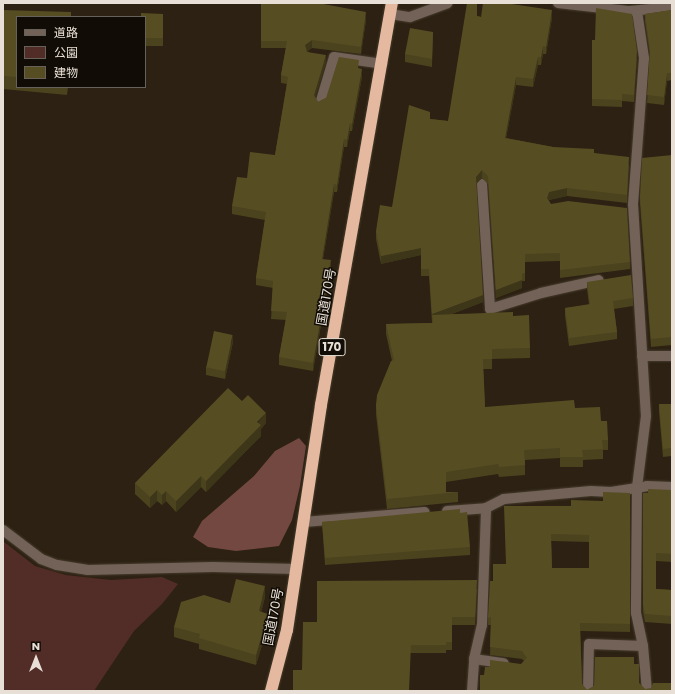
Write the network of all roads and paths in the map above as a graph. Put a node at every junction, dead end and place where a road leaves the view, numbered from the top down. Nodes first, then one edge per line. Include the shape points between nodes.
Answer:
1 (448, 3) edge
2 (558, 3) edge
3 (667, 6) edge
4 (391, 8) edge
5 (637, 11) junction
6 (383, 64) junction
7 (320, 104) edge
8 (482, 184) dead end
9 (609, 279) edge
10 (642, 356) junction
11 (672, 356) edge
12 (672, 486) edge
13 (637, 487) junction
14 (486, 508) junction
15 (304, 522) junction
16 (3, 530) edge
17 (296, 569) junction
18 (643, 646) junction
19 (474, 659) junction
20 (513, 664) edge
21 (271, 691) edge
22 (472, 691) edge
23 (588, 691) edge
24 (647, 691) edge

1 - 4 street via 410,17
2 - 5 street
3 - 5 street
4 - 6 highway, 国道170号 / 170
5 - 10 street via 644,58 630,210 633,276
6 - 7 street via 330,57
6 - 15 highway, 国道170号 / 170 via 321,405
8 - 9 street via 490,309 555,290
10 - 11 street
10 - 13 street via 646,416
12 - 13 street
13 - 14 street via 611,492 591,491 504,499
13 - 18 street via 636,613
14 - 15 street
14 - 19 street via 482,625
15 - 17 highway, 国道170号 / 170
16 - 17 street via 42,559 57,565 87,570 213,567
17 - 21 highway, 国道170号 / 170 via 287,630
18 - 23 street via 589,644
18 - 24 street
19 - 20 street
19 - 22 street

